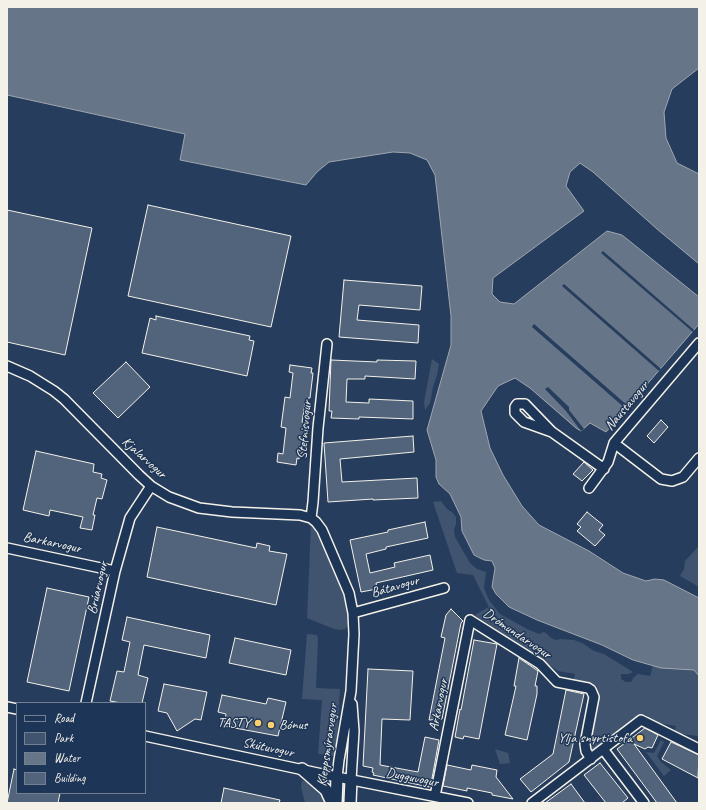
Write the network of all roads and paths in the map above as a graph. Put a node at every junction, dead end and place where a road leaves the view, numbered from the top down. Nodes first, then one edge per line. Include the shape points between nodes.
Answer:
1 (699, 343) edge
2 (327, 344) dead end
3 (7, 366) edge
4 (552, 432) dead end
5 (614, 443) junction
6 (699, 458) edge
7 (604, 469) junction
8 (151, 486) junction
9 (590, 488) dead end
10 (311, 518) junction
11 (7, 548) edge
12 (115, 571) junction
13 (444, 588) dead end
14 (353, 614) junction
15 (470, 620) joint
16 (351, 691) junction
17 (86, 702) edge
18 (146, 736) edge
19 (604, 749) junction
20 (699, 749) edge
21 (591, 759) junction
22 (302, 769) junction
23 (338, 777) junction
24 (352, 780) junction
25 (435, 796) junction
26 (454, 802) edge
27 (332, 803) edge
28 (336, 803) edge
29 (350, 803) edge
30 (468, 803) edge
31 (532, 803) edge
32 (644, 803) edge

1 - 5 street, Naustavogur
2 - 10 street, Stefnisvogur
3 - 8 street, Kjalarvogur via 36,380 64,399
4 - 7 street
5 - 6 street, Naustavogur via 661,479 672,481 683,477
5 - 7 street
7 - 9 street
8 - 10 street, Kjalarvogur via 169,497 199,508 300,515
8 - 12 street, Brúarvogur via 130,518
10 - 14 street, Kleppsmýrarvegur via 322,530 349,593
11 - 12 street, Barkarvogur
12 - 17 street, Brúarvogur
13 - 14 street, Bátavogur
14 - 16 street, Kleppsmýrarvegur
15 - 21 street, Drómundarvogur via 540,664 558,682 592,690 594,696 585,744
15 - 25 street, Arkarvogur
16 - 23 street, Kleppsmýrarvegur
16 - 24 street, Kleppsmýrarvegur via 354,731
18 - 22 street, Skútuvogur
19 - 20 street via 641,720
19 - 21 street
19 - 32 street
21 - 31 street
22 - 23 street, Skútuvogur
22 - 27 street via 326,790
23 - 24 street, Skútuvogur
23 - 28 street, Kleppsmýrarvegur
24 - 25 street, Dugguvogur
24 - 29 street, Kleppsmýrarvegur
25 - 26 street, Dugguvogur
26 - 30 street, Dugguvogur

